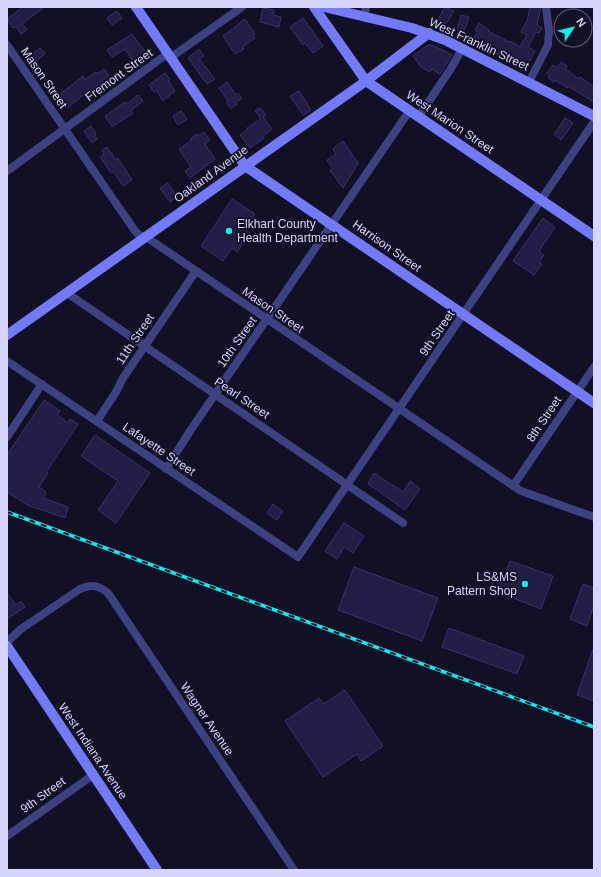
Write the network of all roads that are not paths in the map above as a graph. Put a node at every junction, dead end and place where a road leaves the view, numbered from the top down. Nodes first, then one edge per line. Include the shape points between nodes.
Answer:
1 (136, 7) edge
2 (242, 7) edge
3 (314, 7) edge
4 (324, 7) edge
5 (546, 7) edge
6 (365, 12) edge
7 (429, 33) junction
8 (7, 45) edge
9 (462, 49) junction
10 (169, 56) junction
11 (366, 80) junction
12 (529, 82) junction
13 (414, 113) junction
14 (594, 116) edge
15 (594, 122) edge
16 (65, 129) junction
17 (245, 166) junction
18 (7, 171) edge
19 (541, 200) junction
20 (332, 223) junction
21 (594, 236) edge
22 (144, 238) junction
23 (196, 271) junction
24 (67, 293) junction
25 (464, 314) junction
26 (267, 320) junction
27 (7, 335) edge
28 (144, 347) junction
29 (7, 361) edge
30 (594, 367) edge
31 (42, 384) junction
32 (577, 392) junction
33 (215, 395) junction
34 (594, 403) edge
35 (399, 409) junction
36 (97, 421) junction
37 (7, 437) edge
38 (166, 469) junction
39 (347, 484) junction
40 (513, 486) junction
41 (594, 517) edge
42 (403, 523) dead end
43 (298, 557) joint
44 (7, 642) edge
45 (7, 646) edge
46 (93, 775) junction
47 (7, 836) edge
48 (157, 870) edge
49 (294, 870) edge

1 - 10 street, Harrison Street
2 - 10 street, Fremont Street
3 - 11 street, West Marion Street
4 - 6 street, West Franklin Street
5 - 12 street via 548,45
6 - 7 street, West Franklin Street
7 - 9 street, West Franklin Street
7 - 11 street, Oakland Avenue
8 - 16 street, Mason Street
9 - 12 street, West Franklin Street
9 - 13 street, 10th Street via 450,70
10 - 16 street, Fremont Street
10 - 17 street, Harrison Street
11 - 13 street, West Marion Street
11 - 17 street, Oakland Avenue
12 - 14 street, West Franklin Street
13 - 19 street, West Marion Street
13 - 20 street, 10th Street
15 - 19 street, 9th Street
16 - 18 street, Fremont Street
16 - 22 street, Mason Street via 135,231
17 - 20 street, Harrison Street
17 - 22 street, Oakland Avenue
19 - 21 street, West Marion Street
19 - 25 street, 9th Street
20 - 25 street, Harrison Street
20 - 26 street, 10th Street
22 - 23 street, Mason Street
22 - 24 street, Oakland Avenue
23 - 26 street, Mason Street
23 - 28 street, 11th Street
24 - 27 street, Oakland Avenue
24 - 28 street, Pearl Street
25 - 32 street, Harrison Street
25 - 35 street, 9th Street
26 - 33 street, 10th Street
26 - 35 street, Mason Street
28 - 33 street, Pearl Street
28 - 36 street, 11th Street
29 - 31 street, Lafayette Street
30 - 32 street, 8th Street
31 - 36 street, Lafayette Street
31 - 37 street
32 - 34 street, Harrison Street
32 - 40 street, 8th Street
33 - 38 street, 10th Street
33 - 39 street, Pearl Street
35 - 39 street, 9th Street
35 - 40 street, Mason Street
36 - 38 street, Lafayette Street
38 - 43 street, Lafayette Street
39 - 42 street, Pearl Street
39 - 43 street, 9th Street
40 - 41 street, Mason Street
44 - 49 street, Wagner Avenue via 21,629 76,591 96,585 108,593
45 - 46 street, West Indiana Avenue
46 - 47 street, 9th Street
46 - 48 street, West Indiana Avenue

